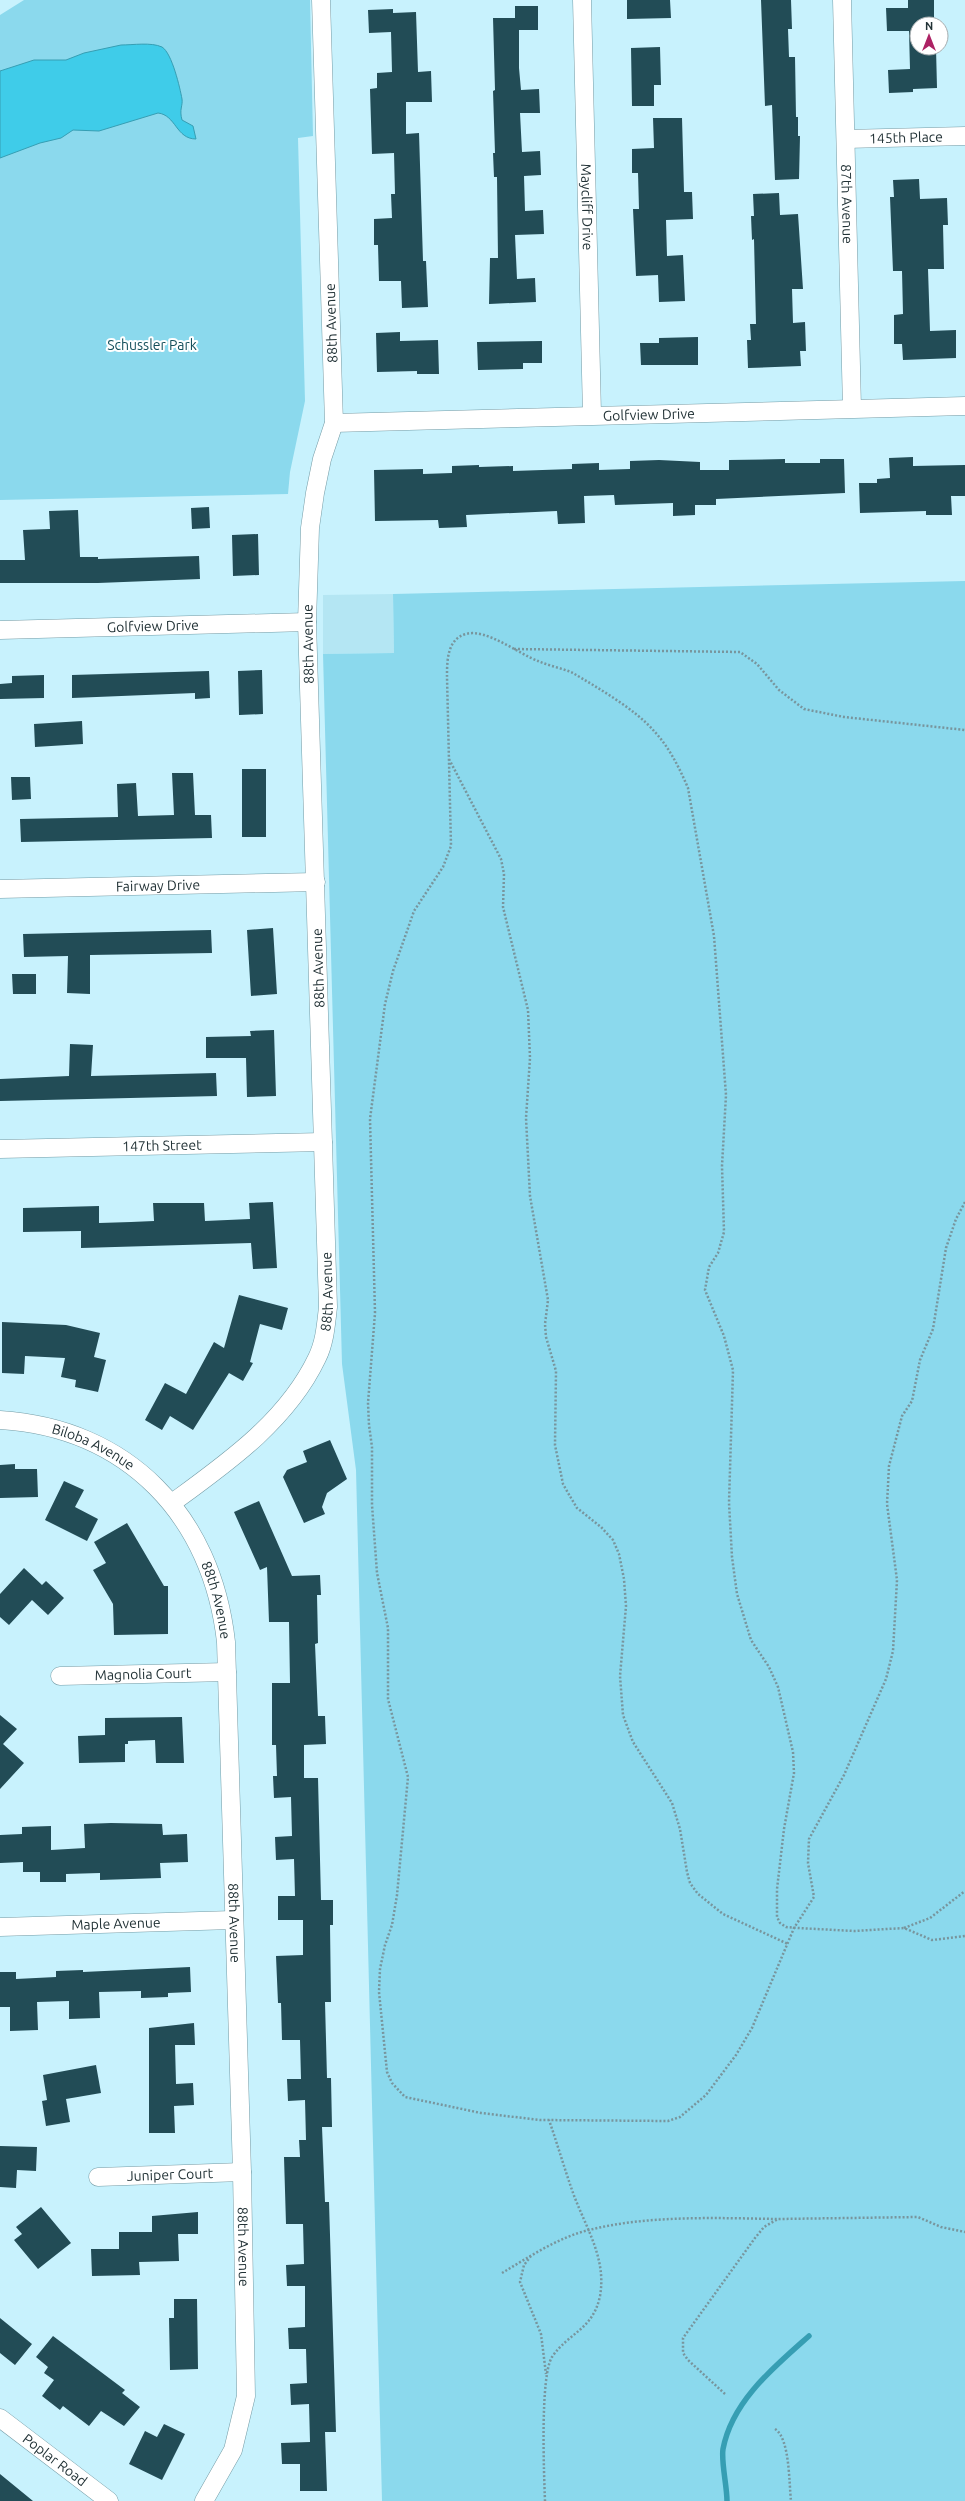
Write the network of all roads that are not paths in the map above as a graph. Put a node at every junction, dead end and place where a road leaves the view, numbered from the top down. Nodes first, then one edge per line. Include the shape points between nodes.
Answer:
1 (322, 0) edge
2 (582, 0) edge
3 (842, 0) edge
4 (965, 136) edge
5 (846, 139) junction
6 (965, 406) edge
7 (852, 408) junction
8 (592, 414) junction
9 (334, 423) junction
10 (307, 622) junction
11 (0, 630) edge
12 (316, 882) junction
13 (0, 889) edge
14 (323, 1142) junction
15 (0, 1149) edge
16 (0, 1420) edge
17 (172, 1503) junction
18 (227, 1672) junction
19 (60, 1676) dead end
20 (233, 1920) junction
21 (0, 1927) edge
22 (242, 2172) junction
23 (98, 2177) dead end
24 (0, 2418) edge
25 (109, 2501) edge
26 (204, 2501) edge

1 - 9 street, 88th Avenue
2 - 8 street, Maycliff Drive
3 - 5 street, 87th Avenue
4 - 5 street, 145th Place
5 - 7 street, 87th Avenue
6 - 7 street, Golfview Drive
7 - 8 street, Golfview Drive
8 - 9 street, Golfview Drive
9 - 10 street, 88th Avenue via 314,493 310,528
10 - 11 street, Golfview Drive
10 - 12 street, 88th Avenue
12 - 13 street, Fairway Drive
12 - 14 street, 88th Avenue
14 - 15 street, 147th Street
14 - 17 street, 88th Avenue via 328,1307 326,1329 318,1357 282,1412 240,1450
16 - 17 street, Biloba Avenue via 37,1425 98,1446 128,1464
17 - 18 street, 88th Avenue via 200,1545 218,1592 226,1642
18 - 19 street, Magnolia Court
18 - 20 street, 88th Avenue
20 - 21 street, Maple Avenue
20 - 22 street, 88th Avenue
22 - 23 street, Juniper Court
22 - 26 street, 88th Avenue via 246,2396 233,2450
24 - 25 street, Poplar Road

